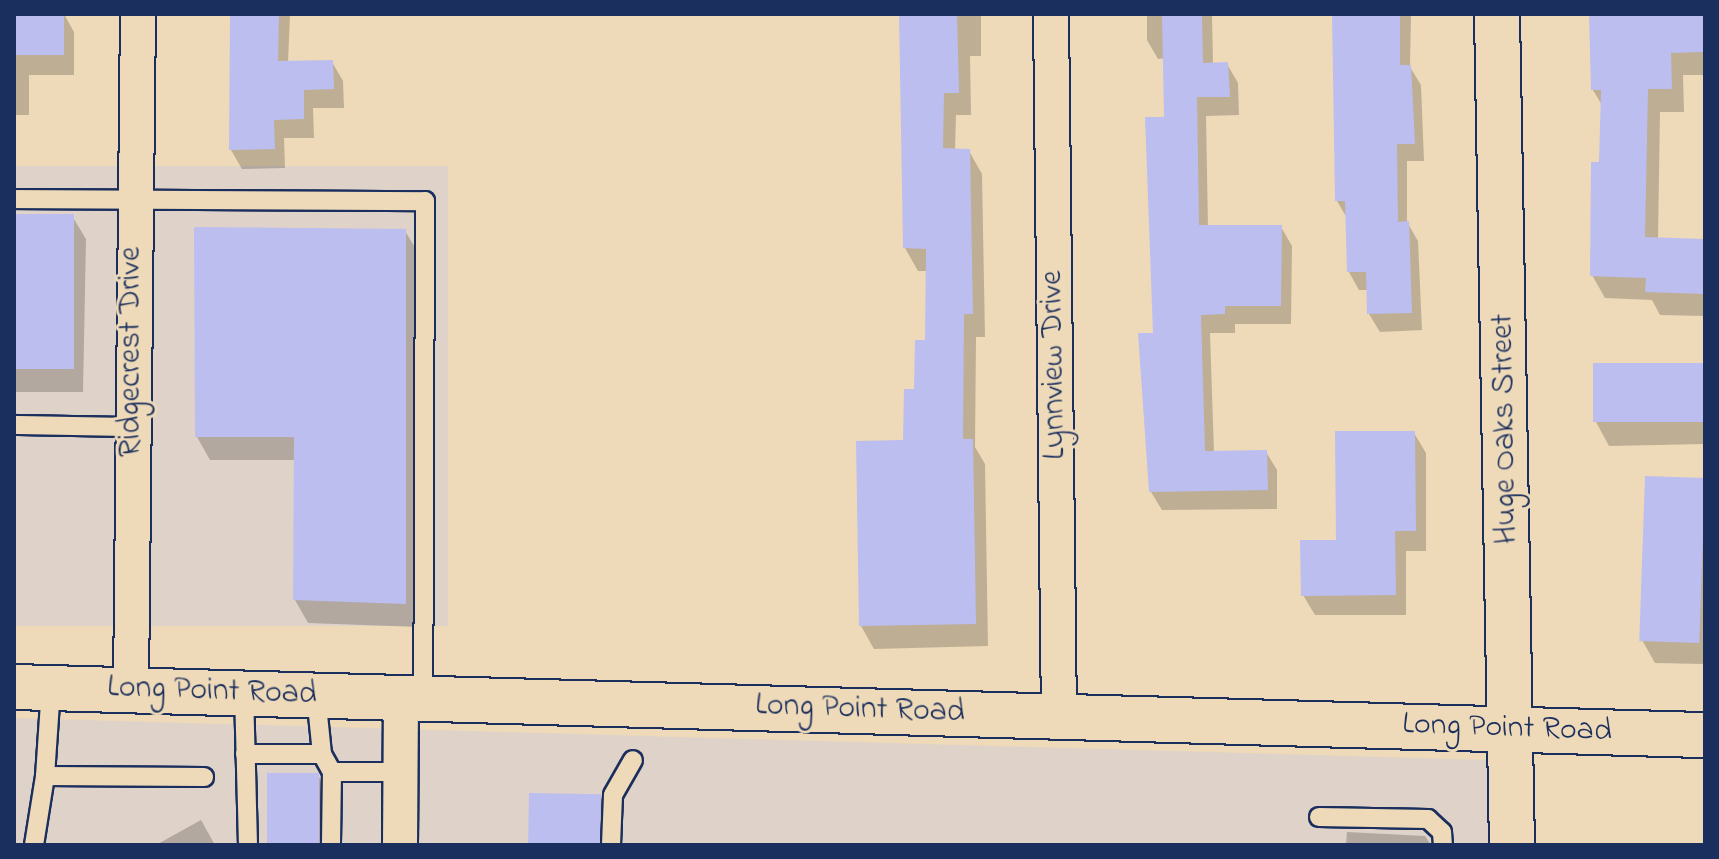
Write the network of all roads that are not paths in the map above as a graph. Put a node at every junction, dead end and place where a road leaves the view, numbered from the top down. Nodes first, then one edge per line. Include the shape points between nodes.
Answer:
1 (138, 14) edge
2 (1051, 14) edge
3 (1497, 14) edge
4 (14, 199) edge
5 (133, 199) junction
6 (14, 425) edge
7 (132, 427) junction
8 (32, 688) edge
9 (131, 689) junction
10 (244, 692) junction
11 (316, 695) junction
12 (412, 697) junction
13 (1059, 716) junction
14 (1511, 729) junction
15 (1705, 735) edge
16 (245, 754) junction
17 (322, 754) junction
18 (633, 760) dead end
19 (332, 772) junction
20 (401, 772) junction
21 (45, 776) junction
22 (204, 777) dead end
23 (1319, 817) dead end
24 (34, 845) edge
25 (248, 845) edge
26 (331, 845) edge
27 (400, 845) edge
28 (611, 845) edge
29 (1443, 845) edge
30 (1512, 845) edge

1 - 5 street, Ridgecrest Drive
2 - 13 street, Lynnview Drive
3 - 14 main road, Huge Oaks Street
4 - 5 lane
5 - 7 street, Ridgecrest Drive
5 - 12 lane via 425,201
6 - 7 lane
7 - 9 street, Ridgecrest Drive
8 - 9 main road, Long Point Road
8 - 21 lane
9 - 10 main road, Long Point Road
10 - 11 main road, Long Point Road
10 - 16 lane
11 - 12 main road, Long Point Road
11 - 17 lane
12 - 13 main road, Long Point Road
12 - 20 street
13 - 14 main road, Long Point Road
14 - 15 main road, Long Point Road
14 - 30 main road, Huge Oaks Street
16 - 17 lane
16 - 25 lane
17 - 19 lane
18 - 28 lane via 613,795
19 - 20 lane
19 - 26 lane
20 - 27 street
21 - 22 lane
21 - 24 lane
23 - 29 lane via 1428,819 1442,832

